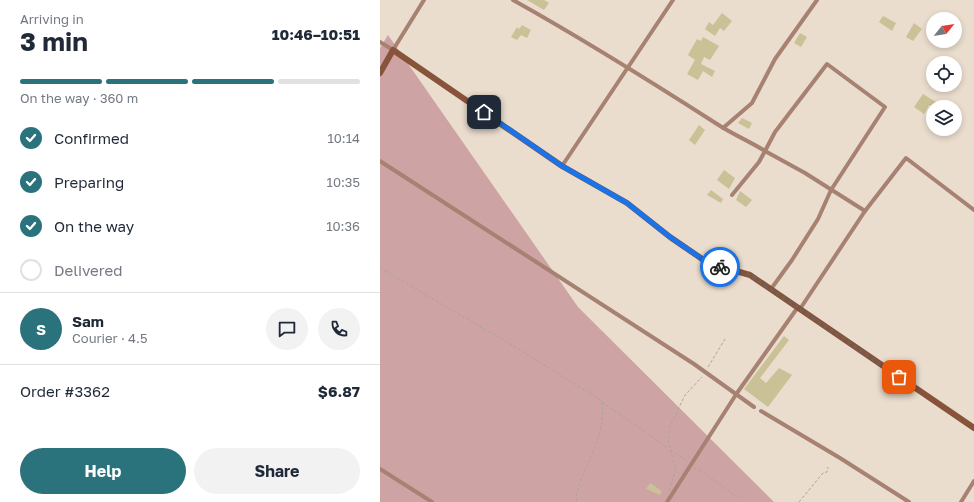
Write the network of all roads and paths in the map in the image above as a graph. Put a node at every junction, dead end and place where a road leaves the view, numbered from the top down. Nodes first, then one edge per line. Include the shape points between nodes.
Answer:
1 (424, 0) edge
2 (513, 0) edge
3 (673, 0) edge
4 (817, 0) edge
5 (380, 42) edge
6 (393, 50) junction
7 (628, 69) junction
8 (380, 73) edge
9 (723, 128) junction
10 (765, 151) junction
11 (380, 161) edge
12 (562, 166) junction
13 (831, 190) junction
14 (732, 195) dead end
15 (974, 210) edge
16 (864, 211) junction
17 (380, 268) edge
18 (771, 289) junction
19 (799, 308) junction
20 (725, 339) dead end
21 (705, 372) junction
22 (737, 393) junction
23 (602, 401) junction
24 (754, 406) dead end
25 (761, 411) dead end
26 (974, 428) edge
27 (670, 449) junction
28 (691, 464) junction
29 (828, 467) dead end
30 (380, 468) edge
31 (974, 481) edge
32 (670, 496) junction
33 (737, 497) dead end
34 (432, 502) edge
35 (577, 502) edge
36 (667, 502) edge
37 (799, 502) edge
38 (909, 502) edge
39 (961, 502) edge

1 - 6 street
2 - 7 street
3 - 7 street
4 - 9 street via 775,59 752,103
5 - 6 street
6 - 8 street
6 - 12 street
7 - 9 street
7 - 12 street
9 - 10 street
10 - 13 street
10 - 13 street via 775,132 827,64 885,107
10 - 14 street
11 - 21 street
12 - 18 street via 627,203 708,263 750,275
13 - 16 street
13 - 18 street via 818,219
15 - 16 street via 906,158
16 - 19 street
17 - 23 path
18 - 19 street
19 - 22 street
19 - 26 street
20 - 21 path
21 - 22 street
21 - 27 path via 685,395 670,426
22 - 24 street
22 - 28 street
23 - 27 path
23 - 35 path via 604,415 575,496
25 - 38 street
27 - 28 path
27 - 32 path via 676,464 669,488
28 - 32 street
28 - 33 path
29 - 37 path
30 - 34 street
31 - 39 street
32 - 36 street

